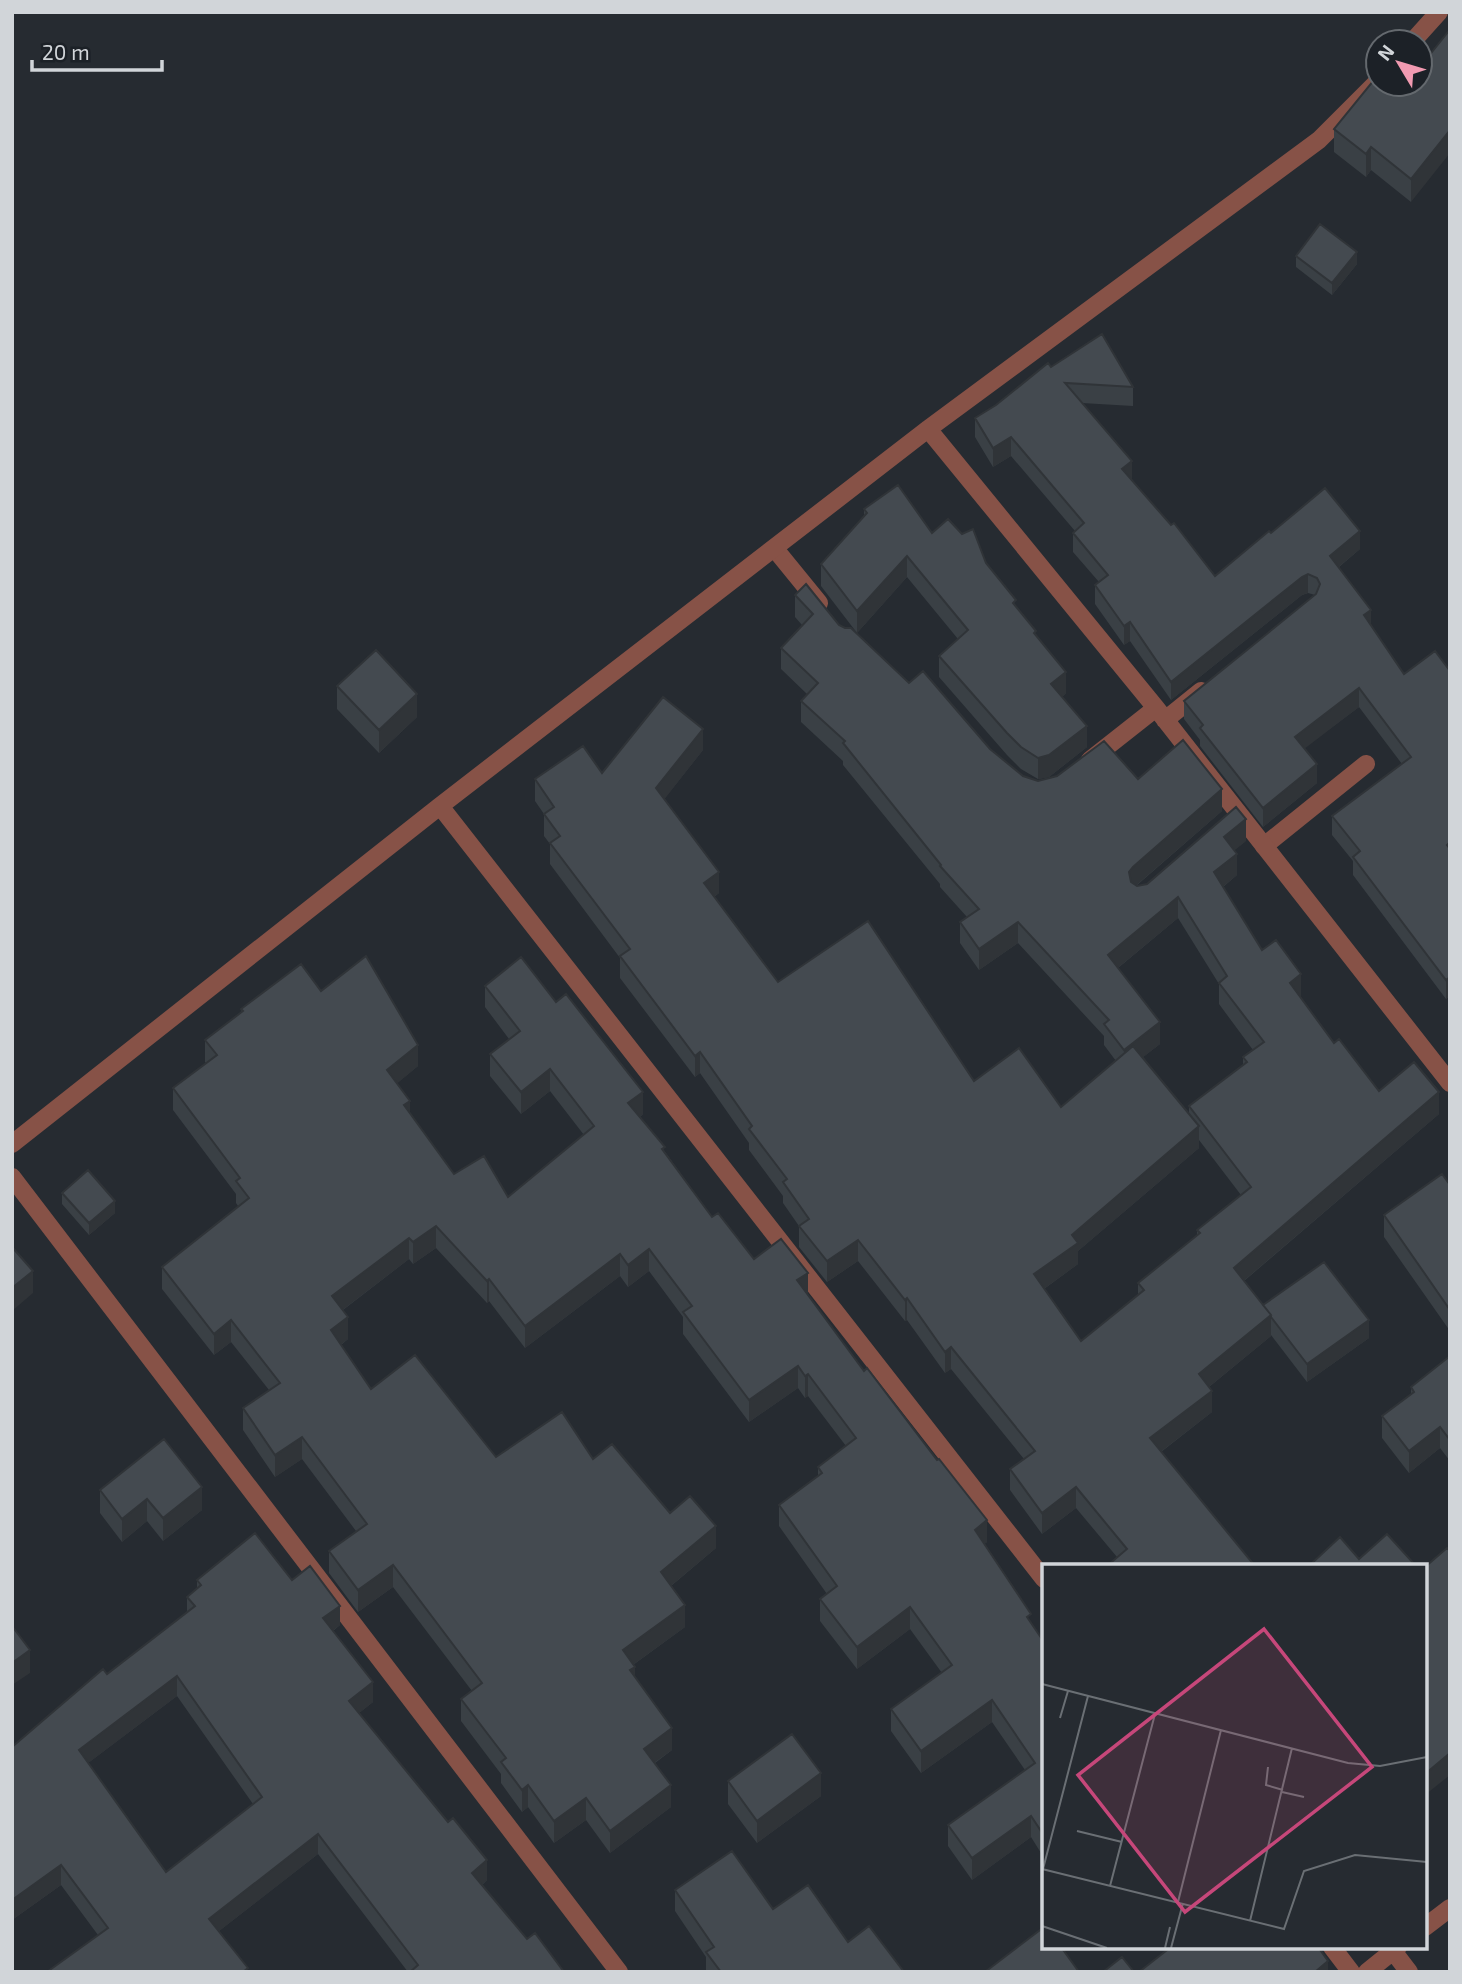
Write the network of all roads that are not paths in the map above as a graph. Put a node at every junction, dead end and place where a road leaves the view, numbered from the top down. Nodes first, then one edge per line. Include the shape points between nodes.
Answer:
1 (1439, 12) edge
2 (1425, 28) edge
3 (1364, 95) edge
4 (928, 429) junction
5 (775, 549) junction
6 (832, 619) edge
7 (1217, 678) edge
8 (1161, 714) junction
9 (1366, 764) dead end
10 (1076, 770) edge
11 (440, 806) junction
12 (1264, 846) junction
13 (1450, 1083) edge
14 (12, 1144) edge
15 (12, 1177) edge
16 (1042, 1575) edge
17 (1450, 1908) edge
18 (1427, 1925) edge
19 (1334, 1949) edge
20 (1396, 1949) edge
21 (619, 1972) edge
22 (1351, 1972) edge
23 (1367, 1972) edge
24 (1409, 1972) edge

1 - 2 street
3 - 4 street via 1319,140
4 - 5 street
4 - 8 street
5 - 6 street
5 - 11 street
7 - 8 street
8 - 10 street
8 - 12 street via 1233,817
9 - 12 street
11 - 14 street
11 - 16 street
12 - 13 street
15 - 21 street
17 - 18 street
19 - 22 street
20 - 23 street
20 - 24 street

